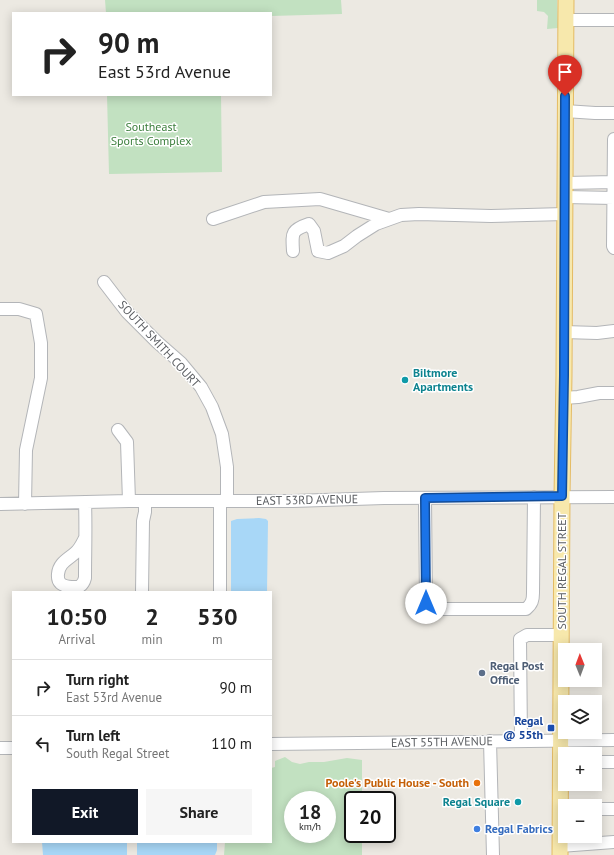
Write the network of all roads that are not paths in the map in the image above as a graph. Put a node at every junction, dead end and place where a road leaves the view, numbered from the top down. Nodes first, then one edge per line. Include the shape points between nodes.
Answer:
1 (566, 0) edge
2 (566, 20) junction
3 (614, 20) edge
4 (565, 110) junction
5 (614, 113) edge
6 (614, 139) edge
7 (613, 183) edge
8 (565, 190) junction
9 (614, 198) edge
10 (564, 214) junction
11 (213, 219) dead end
12 (389, 219) junction
13 (614, 248) edge
14 (293, 251) dead end
15 (104, 282) dead end
16 (0, 309) edge
17 (614, 331) edge
18 (564, 332) junction
19 (614, 393) edge
20 (563, 398) junction
21 (118, 430) dead end
22 (562, 496) junction
23 (534, 497) junction
24 (614, 497) edge
25 (425, 498) junction
26 (129, 501) junction
27 (145, 501) junction
28 (223, 501) junction
29 (84, 502) junction
30 (0, 504) edge
31 (25, 504) junction
32 (85, 538) dead end
33 (142, 591) edge
34 (220, 591) edge
35 (562, 635) junction
36 (561, 740) junction
37 (614, 740) edge
38 (490, 741) junction
39 (520, 741) junction
40 (272, 744) edge
41 (562, 747) edge
42 (0, 748) edge
43 (12, 748) edge
44 (602, 762) edge
45 (614, 762) edge
46 (602, 809) edge
47 (614, 809) edge
48 (614, 842) edge
49 (560, 851) edge
50 (493, 855) edge

1 - 2 main road, SOUTH REGAL STREET
2 - 3 street
2 - 4 main road, SOUTH REGAL STREET
4 - 5 street
4 - 8 main road, SOUTH REGAL STREET
6 - 7 street
7 - 8 street
7 - 9 street
8 - 9 street
8 - 10 main road, SOUTH REGAL STREET
9 - 13 street
10 - 12 street via 419,214
10 - 18 main road, SOUTH REGAL STREET
11 - 12 street via 264,202 320,198
12 - 14 street via 328,253 318,251 314,231 309,224 297,228 292,236
15 - 28 street, SOUTH SMITH COURT via 128,312 181,363 201,387 222,434 227,467
16 - 31 street via 19,308 36,314 41,343 41,378 26,450
17 - 18 street
18 - 20 main road, SOUTH REGAL STREET
19 - 20 street
20 - 22 main road, SOUTH REGAL STREET
21 - 26 street via 127,442
22 - 23 street, EAST 53RD AVENUE
22 - 24 street, EAST 53RD AVENUE
22 - 35 main road, SOUTH REGAL STREET
23 - 25 street, EAST 53RD AVENUE
23 - 25 street via 533,599 530,606 518,609 428,607
25 - 28 street, EAST 53RD AVENUE
26 - 27 street, EAST 53RD AVENUE
26 - 29 street, EAST 53RD AVENUE
27 - 28 street, EAST 53RD AVENUE
27 - 33 street
28 - 34 street, SOUTH SMITH COURT
29 - 31 street, EAST 53RD AVENUE
29 - 32 street
30 - 31 street, EAST 53RD AVENUE
35 - 36 main road, SOUTH REGAL STREET
35 - 39 street via 527,635 520,639
36 - 37 street, EAST 55TH AVENUE
36 - 39 street, EAST 55TH AVENUE
36 - 41 main road, SOUTH REGAL STREET
38 - 39 street, EAST 55TH AVENUE
38 - 40 street, EAST 55TH AVENUE
38 - 50 street
42 - 43 street
44 - 45 street
46 - 47 street
48 - 49 street

